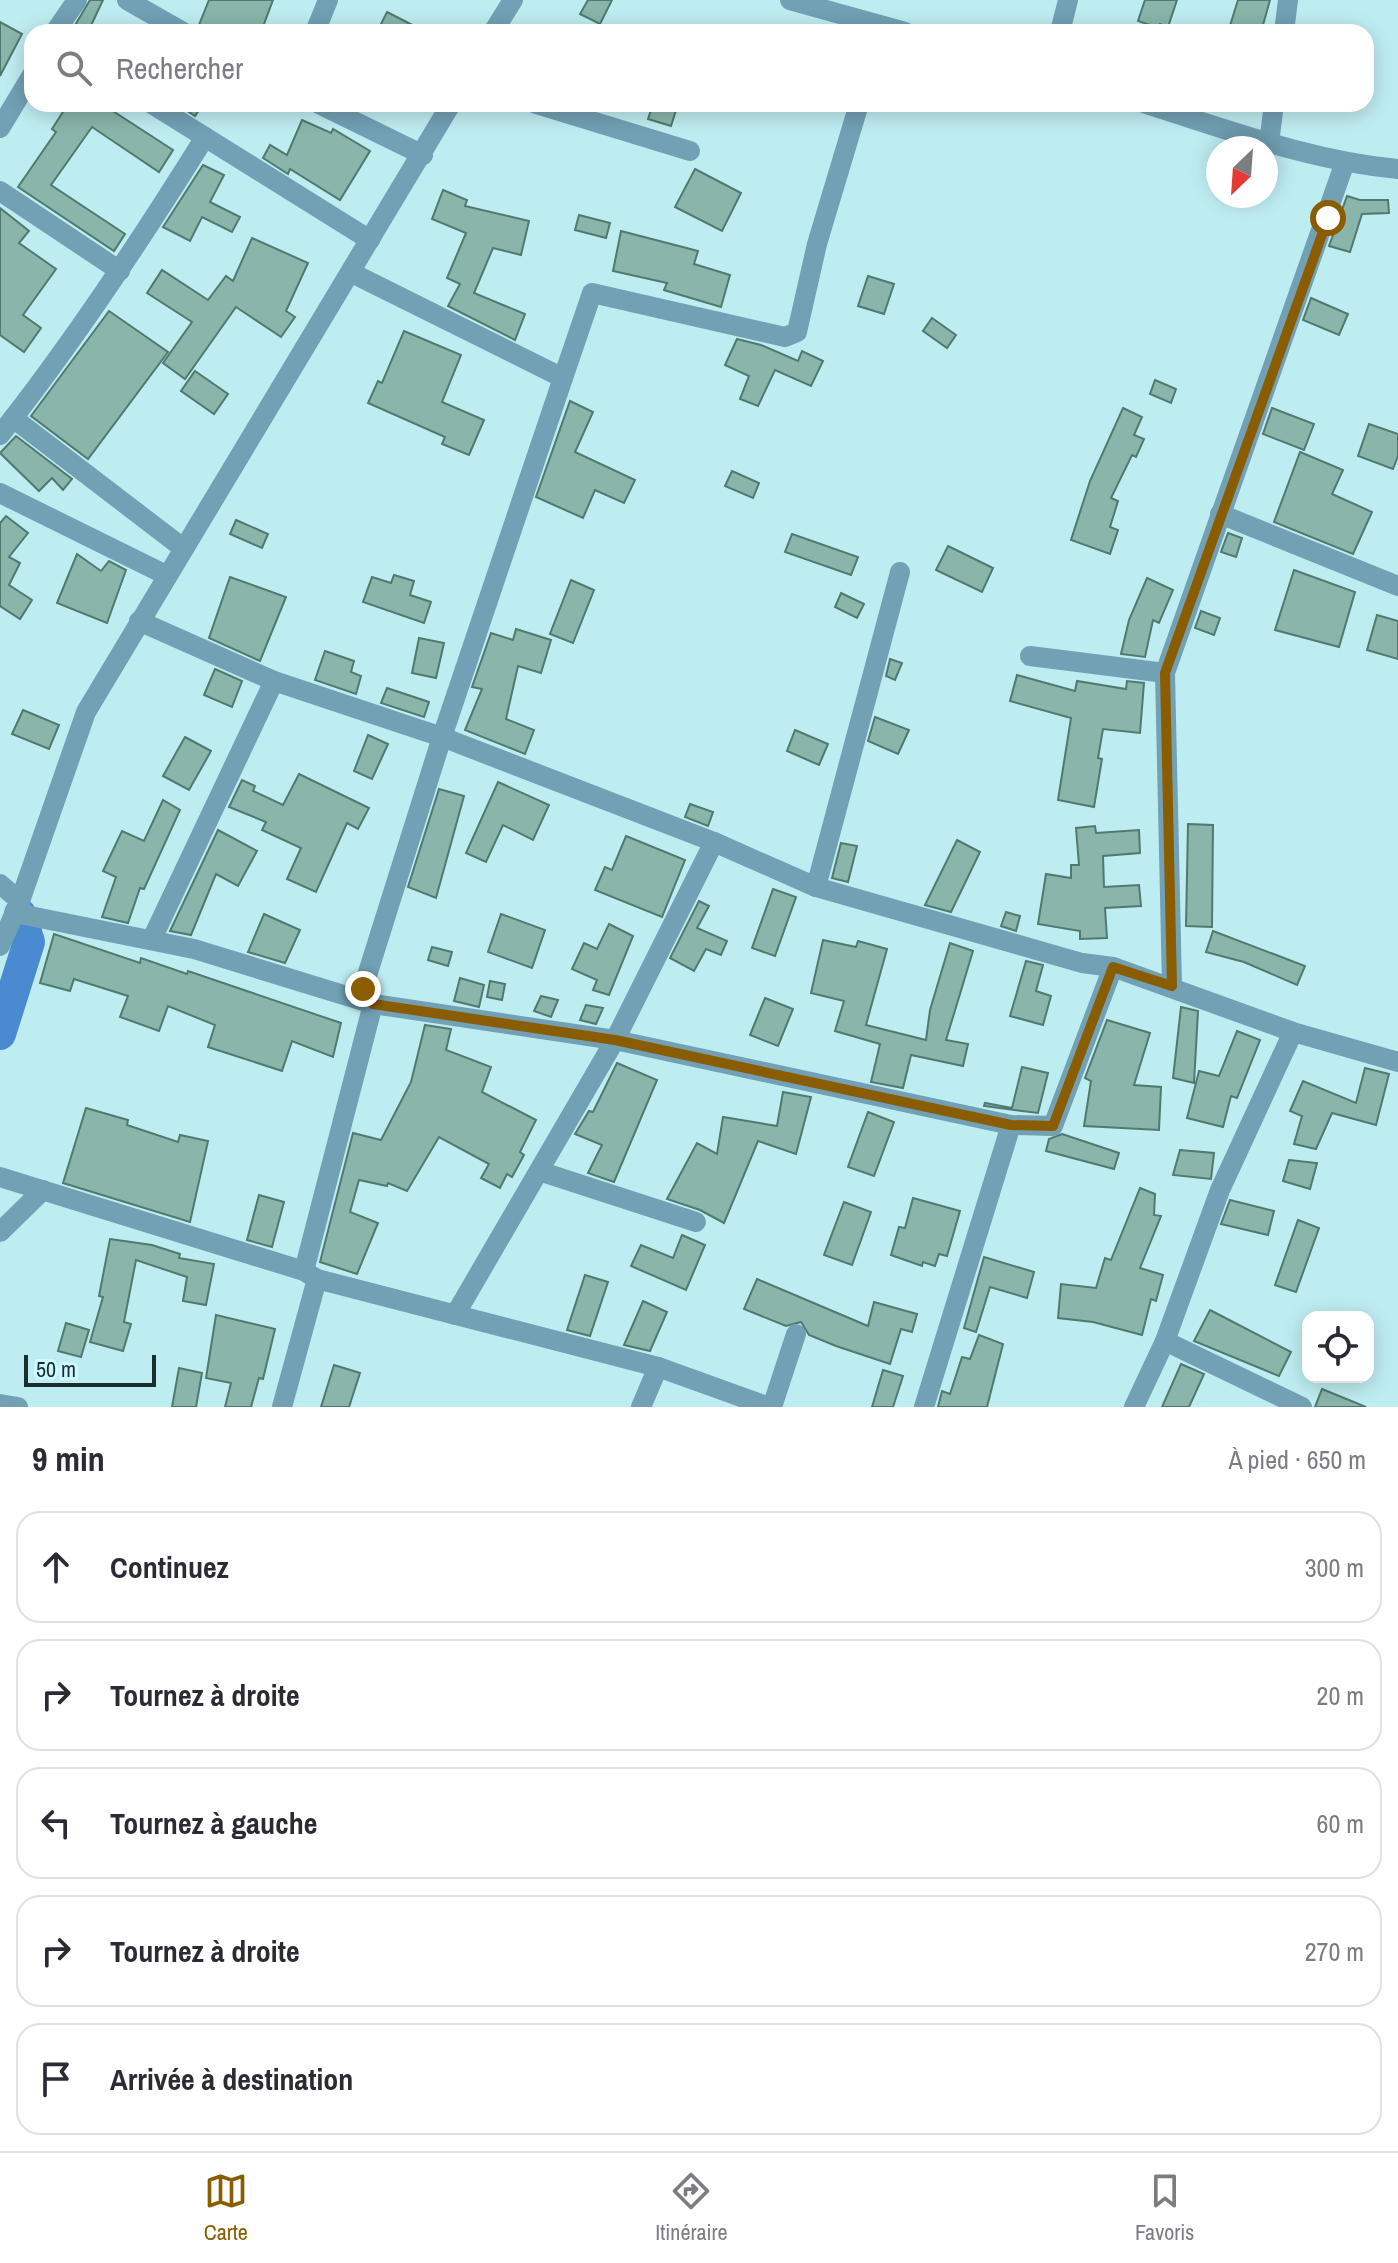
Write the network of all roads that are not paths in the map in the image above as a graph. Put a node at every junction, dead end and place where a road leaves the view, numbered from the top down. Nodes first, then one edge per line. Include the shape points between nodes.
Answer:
1 (77, 0) edge
2 (127, 0) edge
3 (328, 0) edge
4 (513, 0) edge
5 (790, 0) edge
6 (1068, 0) edge
7 (1288, 0) edge
8 (60, 24) edge
9 (169, 24) edge
10 (318, 24) edge
11 (498, 24) edge
12 (865, 24) edge
13 (1062, 24) edge
14 (1285, 24) edge
15 (24, 88) edge
16 (165, 112) edge
17 (335, 112) edge
18 (447, 112) edge
19 (562, 112) edge
20 (857, 112) edge
21 (1171, 112) edge
22 (1273, 112) edge
23 (0, 128) edge
24 (1247, 136) edge
25 (1270, 136) edge
26 (205, 137) junction
27 (1278, 145) edge
28 (690, 151) dead end
29 (423, 155) junction
30 (1345, 162) junction
31 (1398, 166) edge
32 (0, 191) edge
33 (370, 240) junction
34 (120, 271) junction
35 (352, 273) junction
36 (563, 378) junction
37 (13, 418) junction
38 (0, 435) edge
39 (0, 493) edge
40 (1220, 514) junction
41 (183, 548) junction
42 (900, 572) dead end
43 (166, 575) junction
44 (1398, 586) edge
45 (139, 621) junction
46 (1030, 656) dead end
47 (1165, 673) junction
48 (274, 681) junction
49 (442, 737) junction
50 (714, 842) junction
51 (0, 884) edge
52 (816, 887) junction
53 (20, 901) junction
54 (152, 939) junction
55 (0, 946) edge
56 (1113, 967) junction
57 (1172, 986) junction
58 (373, 1004) junction
59 (1293, 1032) junction
60 (615, 1040) junction
61 (1398, 1062) edge
62 (1011, 1125) junction
63 (539, 1171) junction
64 (0, 1177) edge
65 (43, 1190) junction
66 (696, 1222) dead end
67 (0, 1232) edge
68 (310, 1275) junction
69 (455, 1315) junction
70 (796, 1334) dead end
71 (1165, 1341) junction
72 (658, 1367) junction
73 (0, 1404) edge
74 (18, 1407) edge
75 (282, 1407) edge
76 (641, 1407) edge
77 (771, 1407) edge
78 (924, 1407) edge
79 (1134, 1407) edge
80 (1302, 1407) edge

1 - 8 street
2 - 9 street
3 - 10 street
4 - 11 street
5 - 12 street
6 - 13 street
7 - 14 street
15 - 23 street
16 - 26 street
17 - 29 street
18 - 29 street
19 - 28 street
20 - 36 street via 797,332 772,335 592,293
21 - 24 street
22 - 25 street
26 - 33 street
26 - 34 street
27 - 30 street
29 - 33 street
30 - 31 street
30 - 40 street
32 - 34 street
33 - 35 street
34 - 37 street
35 - 36 street
35 - 41 street
36 - 49 street
37 - 38 street
37 - 41 street
39 - 43 street
40 - 44 street
40 - 47 street
41 - 43 street
42 - 52 street
43 - 45 street
45 - 48 street
45 - 53 street via 86,712
46 - 47 street
47 - 57 street
48 - 49 street
48 - 54 street
49 - 50 street
49 - 58 street via 364,985
50 - 52 street
50 - 60 street
51 - 53 street
52 - 56 street via 1082,963
53 - 54 street via 20,914
53 - 55 street
54 - 58 street
56 - 57 street
56 - 62 street via 1053,1126
57 - 59 street
58 - 60 street
58 - 68 street
59 - 61 street
59 - 71 street via 1220,1190
60 - 62 street
60 - 63 street
62 - 78 street
63 - 66 street
63 - 69 street
64 - 65 street
65 - 67 street
65 - 68 street
68 - 69 street
68 - 75 street
69 - 72 street
70 - 77 street
71 - 79 street
71 - 80 street
72 - 76 street
72 - 77 street
73 - 74 street

